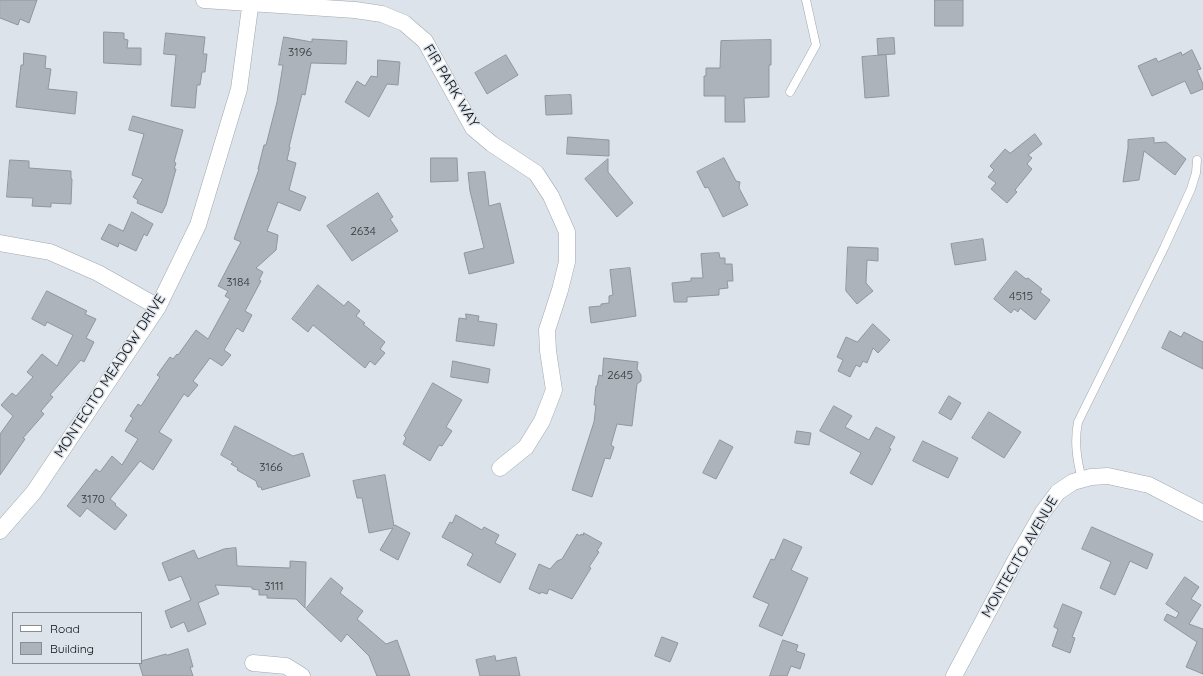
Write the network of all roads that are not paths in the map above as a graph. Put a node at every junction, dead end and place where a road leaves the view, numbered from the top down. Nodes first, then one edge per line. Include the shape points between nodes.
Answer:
1 (204, 0) edge
2 (806, 0) edge
3 (251, 2) edge
4 (790, 92) dead end
5 (1197, 160) dead end
6 (0, 243) edge
7 (158, 307) junction
8 (500, 468) dead end
9 (1082, 480) junction
10 (1203, 513) edge
11 (0, 531) edge
12 (253, 663) dead end
13 (302, 676) edge
14 (954, 676) edge

1 - 3 street, FIR PARK WAY
2 - 4 lane via 816,45
3 - 7 street, MONTECITO MEADOW DRIVE via 239,89 224,142 198,225
3 - 8 street, FIR PARK WAY via 355,10 382,14 404,23 425,41 473,128 536,173 551,196 568,232 567,262 546,330 554,390 542,421 526,447
5 - 9 lane via 1191,189 1078,422 1076,456
6 - 7 street via 50,252 98,273
7 - 11 street, MONTECITO MEADOW DRIVE via 34,492
9 - 10 street, MONTECITO AVENUE via 1108,476 1149,485
9 - 14 street, MONTECITO AVENUE via 1073,482 1058,492 1043,512
12 - 13 street via 286,666

